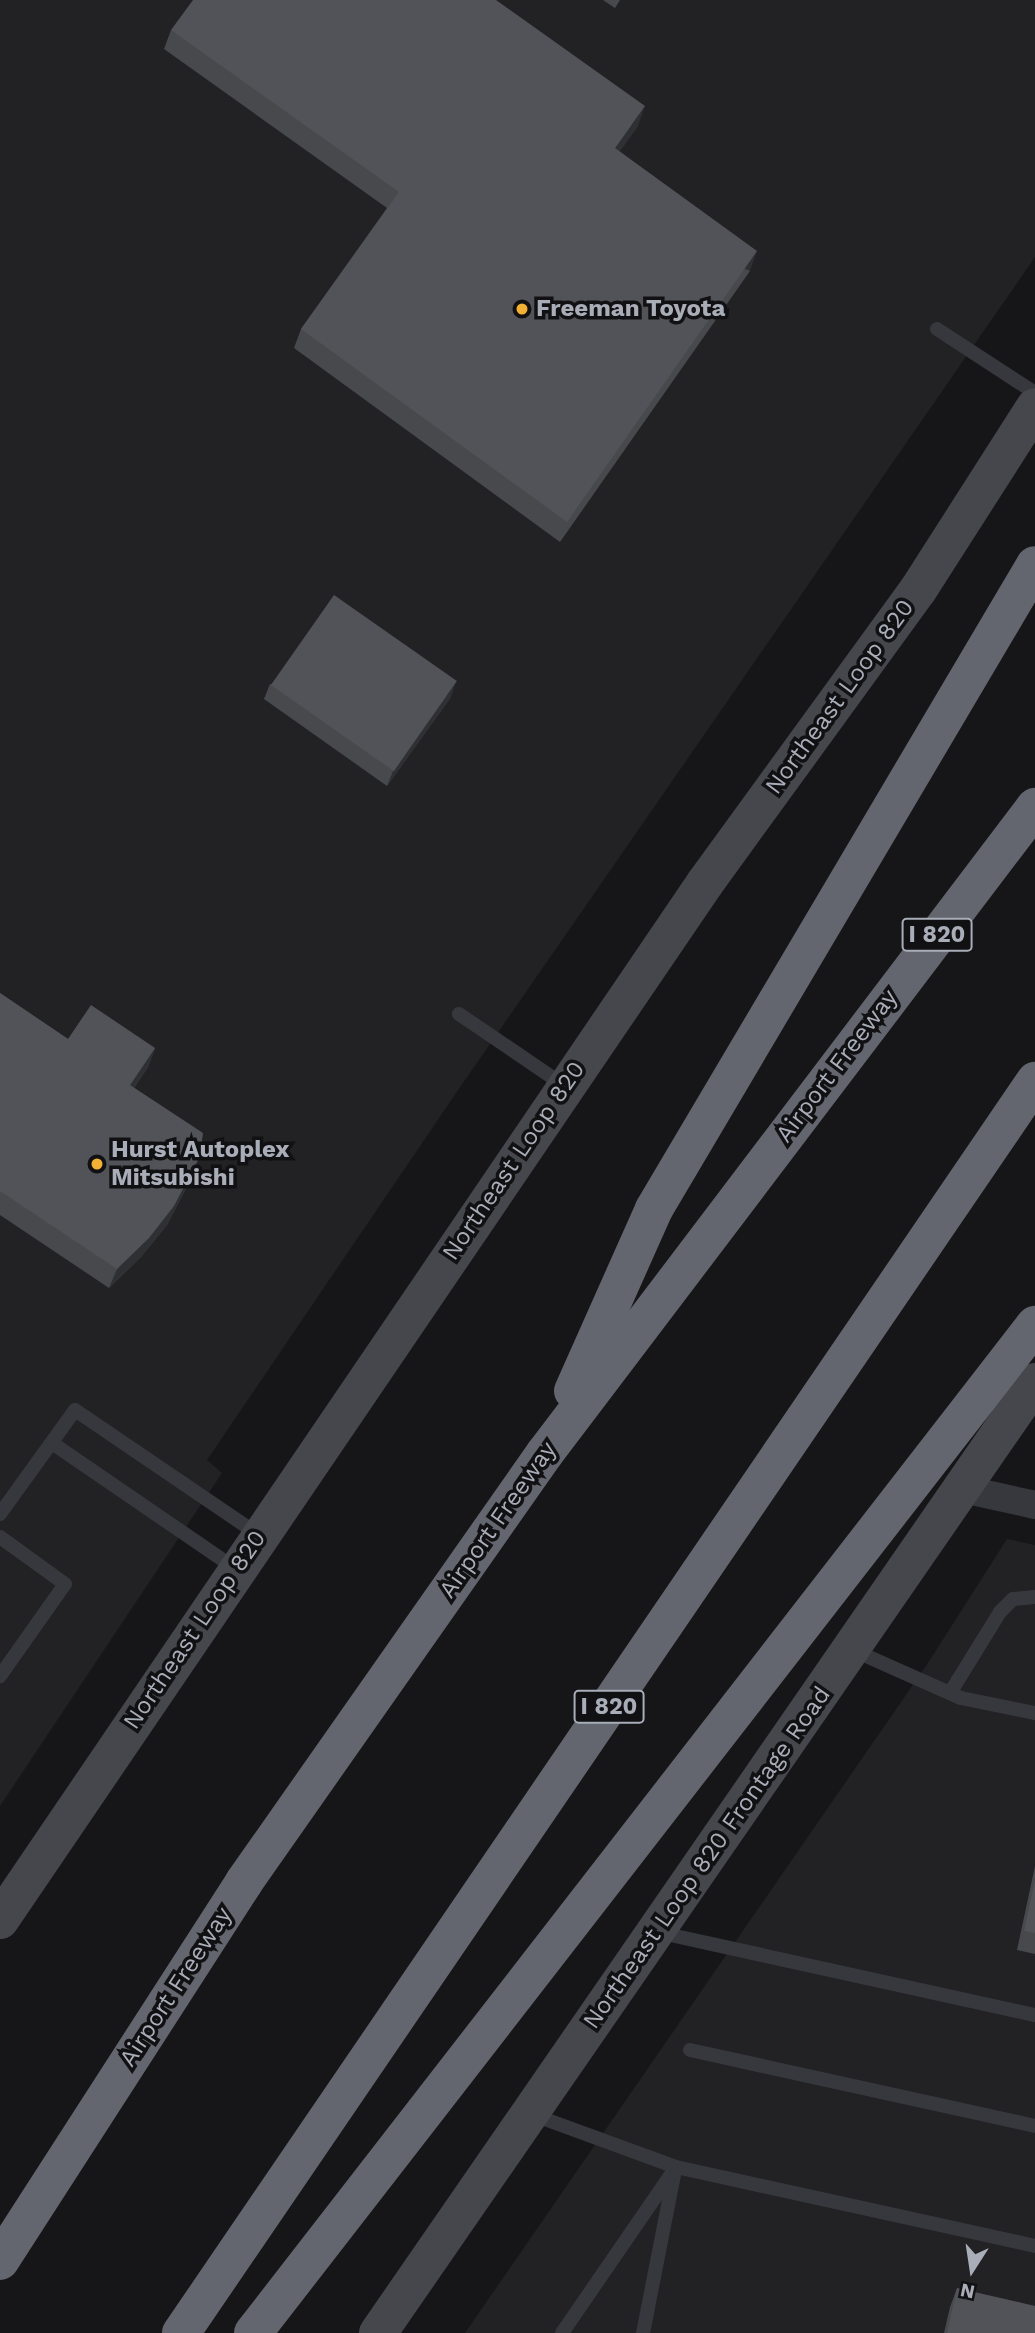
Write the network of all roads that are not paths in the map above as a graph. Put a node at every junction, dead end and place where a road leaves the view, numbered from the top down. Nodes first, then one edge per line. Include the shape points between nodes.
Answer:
1 (937, 329) dead end
2 (1035, 393) edge
3 (1035, 407) edge
4 (1035, 565) edge
5 (1035, 807) edge
6 (458, 1014) dead end
7 (1035, 1081) edge
8 (565, 1086) junction
9 (1035, 1325) edge
10 (1035, 1382) edge
11 (52, 1443) junction
12 (545, 1454) junction
13 (963, 1489) junction
14 (1035, 1505) edge
15 (0, 1514) edge
16 (259, 1535) junction
17 (0, 1537) edge
18 (236, 1569) junction
19 (1035, 1597) edge
20 (852, 1649) junction
21 (0, 1676) edge
22 (950, 1693) junction
23 (1035, 1713) edge
24 (0, 1920) edge
25 (656, 1931) junction
26 (1035, 2015) edge
27 (690, 2050) dead end
28 (529, 2114) junction
29 (1035, 2126) edge
30 (676, 2167) junction
31 (1035, 2246) edge
32 (0, 2261) edge
33 (181, 2333) edge
34 (253, 2333) edge
35 (377, 2333) edge
36 (562, 2333) edge
37 (643, 2333) edge

1 - 2 lane
3 - 8 main road, Northeast Loop 820 via 918,590 705,883
4 - 12 highway via 654,1209
5 - 12 highway, Airport Freeway / I 820
6 - 8 lane
7 - 33 highway, I 820
8 - 16 main road, Northeast Loop 820
9 - 34 highway
10 - 13 main road, Northeast Loop 820 Frontage Road
11 - 15 lane
11 - 16 lane via 75,1410
11 - 18 lane
12 - 32 highway, Airport Freeway / I 820 via 244,1882
13 - 14 street
13 - 20 main road, Northeast Loop 820 Frontage Road
16 - 18 main road, Northeast Loop 820
17 - 21 lane via 65,1584
18 - 24 main road, Northeast Loop 820
19 - 22 lane via 1013,1599 1000,1612
20 - 22 lane
20 - 25 main road, Northeast Loop 820 Frontage Road
22 - 23 lane
25 - 26 lane
25 - 28 main road, Northeast Loop 820 Frontage Road
27 - 29 lane
28 - 30 lane
28 - 35 main road, Northeast Loop 820 Frontage Road
30 - 31 lane
30 - 36 lane
30 - 37 lane

